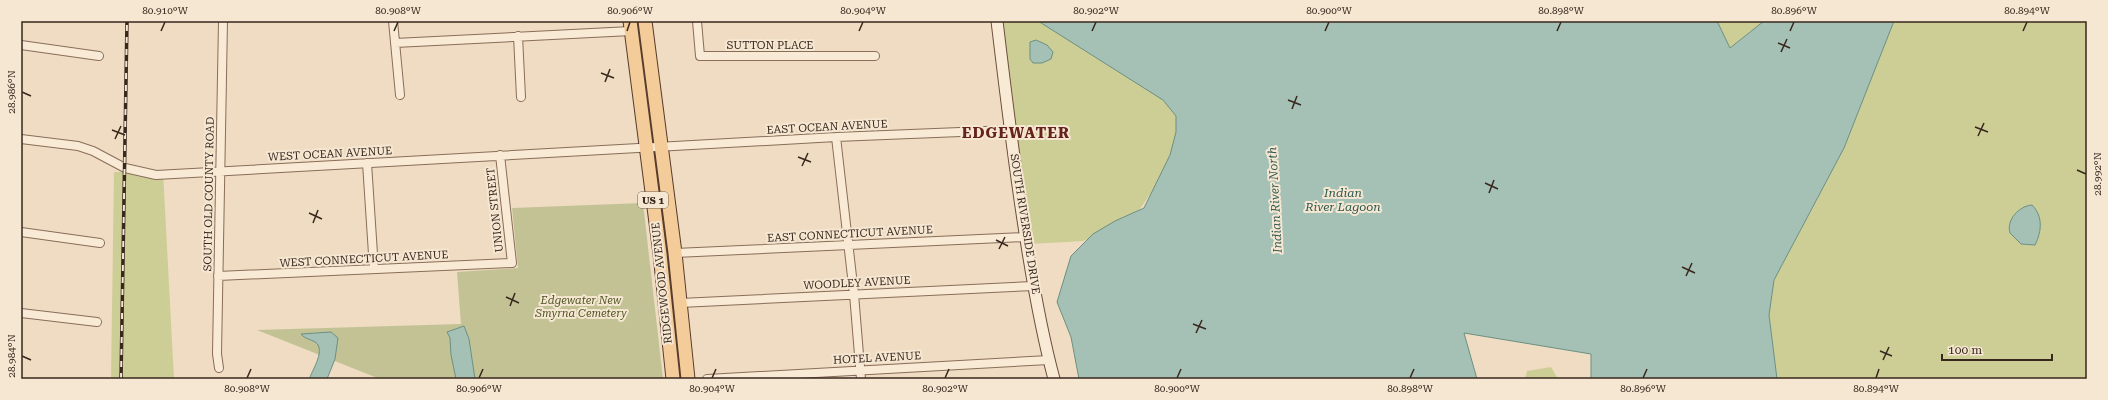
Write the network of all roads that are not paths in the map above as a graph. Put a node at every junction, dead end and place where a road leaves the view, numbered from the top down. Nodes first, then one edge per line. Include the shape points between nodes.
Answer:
1 (222, 21) edge
2 (393, 21) edge
3 (645, 21) edge
4 (697, 21) edge
5 (997, 21) edge
6 (630, 26) edge
7 (518, 36) junction
8 (395, 43) junction
9 (21, 45) edge
10 (98, 56) dead end
11 (875, 56) dead end
12 (400, 95) dead end
13 (521, 97) dead end
14 (1010, 130) junction
15 (836, 137) junction
16 (21, 140) edge
17 (661, 147) junction
18 (646, 148) junction
19 (500, 155) junction
20 (367, 163) junction
21 (222, 171) junction
22 (21, 232) edge
23 (1026, 237) junction
24 (100, 243) dead end
25 (848, 245) junction
26 (675, 254) junction
27 (512, 263) joint
28 (374, 269) junction
29 (218, 276) junction
30 (1034, 286) junction
31 (854, 294) junction
32 (680, 303) junction
33 (21, 314) edge
34 (97, 322) dead end
35 (1049, 360) junction
36 (219, 368) dead end
37 (860, 369) junction
38 (673, 379) edge
39 (688, 379) edge
40 (707, 379) edge
41 (861, 379) edge
42 (1054, 379) edge

1 - 21 street, SOUTH OLD COUNTY ROAD
2 - 8 street
3 - 17 main road, RIDGEWOOD AVENUE / US 1
4 - 11 street, SUTTON PLACE via 700,56
5 - 14 street, SOUTH RIVERSIDE DRIVE
6 - 7 street
6 - 18 main road, RIDGEWOOD AVENUE / US 1
7 - 8 street
7 - 13 street
8 - 12 street
9 - 10 street
14 - 15 street, EAST OCEAN AVENUE
14 - 23 street, SOUTH RIVERSIDE DRIVE
15 - 17 street, EAST OCEAN AVENUE
15 - 25 street
16 - 21 street, WEST OCEAN AVENUE via 78,146 140,173 156,175
17 - 18 street, EAST OCEAN AVENUE
17 - 26 main road, RIDGEWOOD AVENUE / US 1
18 - 19 street, WEST OCEAN AVENUE
18 - 38 main road, RIDGEWOOD AVENUE / US 1
19 - 20 street, WEST OCEAN AVENUE
19 - 27 street, UNION STREET
20 - 21 street, WEST OCEAN AVENUE
20 - 28 street
21 - 29 street, SOUTH OLD COUNTY ROAD
22 - 24 street
23 - 25 street, EAST CONNECTICUT AVENUE
23 - 30 street, SOUTH RIVERSIDE DRIVE
25 - 26 street, EAST CONNECTICUT AVENUE
25 - 31 street
26 - 32 main road, RIDGEWOOD AVENUE / US 1
27 - 28 street, WEST CONNECTICUT AVENUE
28 - 29 street, WEST CONNECTICUT AVENUE
29 - 36 street, SOUTH OLD COUNTY ROAD
30 - 31 street, WOODLEY AVENUE
30 - 35 street, SOUTH RIVERSIDE DRIVE
31 - 32 street, WOODLEY AVENUE
31 - 37 street
32 - 39 main road, RIDGEWOOD AVENUE / US 1
33 - 34 street
35 - 37 street, HOTEL AVENUE
35 - 42 street, SOUTH RIVERSIDE DRIVE
37 - 40 street, HOTEL AVENUE
37 - 41 street

